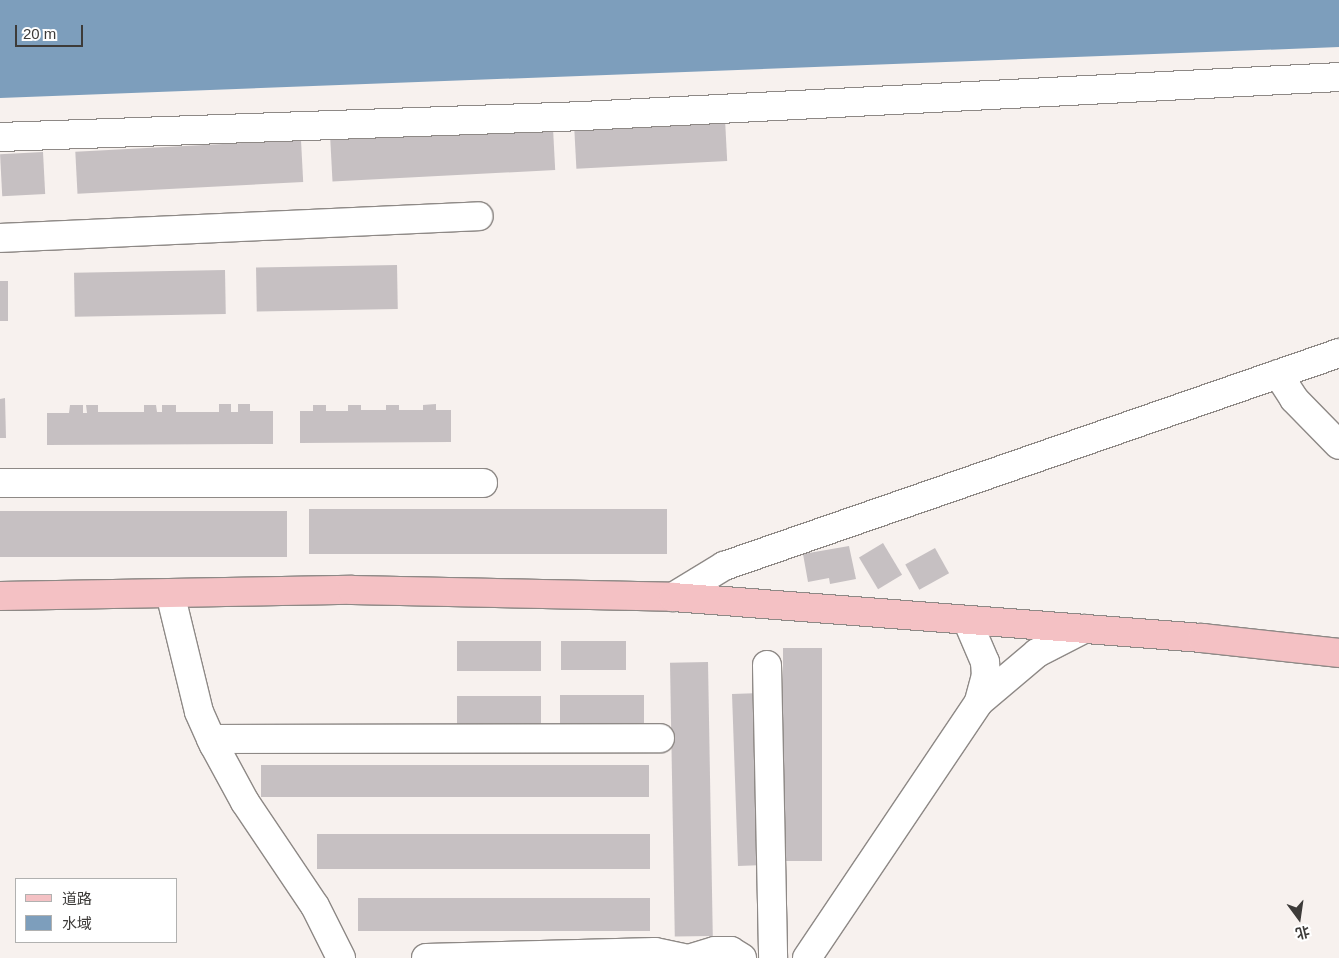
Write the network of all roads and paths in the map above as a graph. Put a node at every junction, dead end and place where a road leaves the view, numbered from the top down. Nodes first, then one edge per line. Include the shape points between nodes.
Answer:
1 (1339, 77) edge
2 (0, 137) edge
3 (478, 216) dead end
4 (0, 238) edge
5 (1339, 353) edge
6 (1278, 374) junction
7 (1339, 445) edge
8 (0, 483) edge
9 (483, 483) dead end
10 (170, 593) junction
11 (0, 596) edge
12 (672, 597) junction
13 (967, 620) junction
14 (1084, 629) junction
15 (1339, 653) edge
16 (767, 666) dead end
17 (979, 702) junction
18 (660, 738) dead end
19 (211, 739) junction
20 (341, 958) edge
21 (426, 958) edge
22 (683, 958) edge
23 (692, 958) edge
24 (742, 958) edge
25 (773, 958) edge
26 (807, 958) edge

1 - 2 street via 584,116
3 - 4 street
5 - 6 street
6 - 7 street via 1294,399
6 - 12 street via 724,566
8 - 9 street
10 - 11 main road
10 - 12 main road via 371,590
10 - 19 street via 199,712
12 - 13 main road
13 - 14 main road
13 - 17 street via 985,662 985,682
14 - 15 main road
14 - 17 street via 1037,653
16 - 25 street
17 - 26 street
18 - 19 street
19 - 20 street via 245,802 314,906
21 - 22 street via 655,952
23 - 24 street via 715,951 731,951

